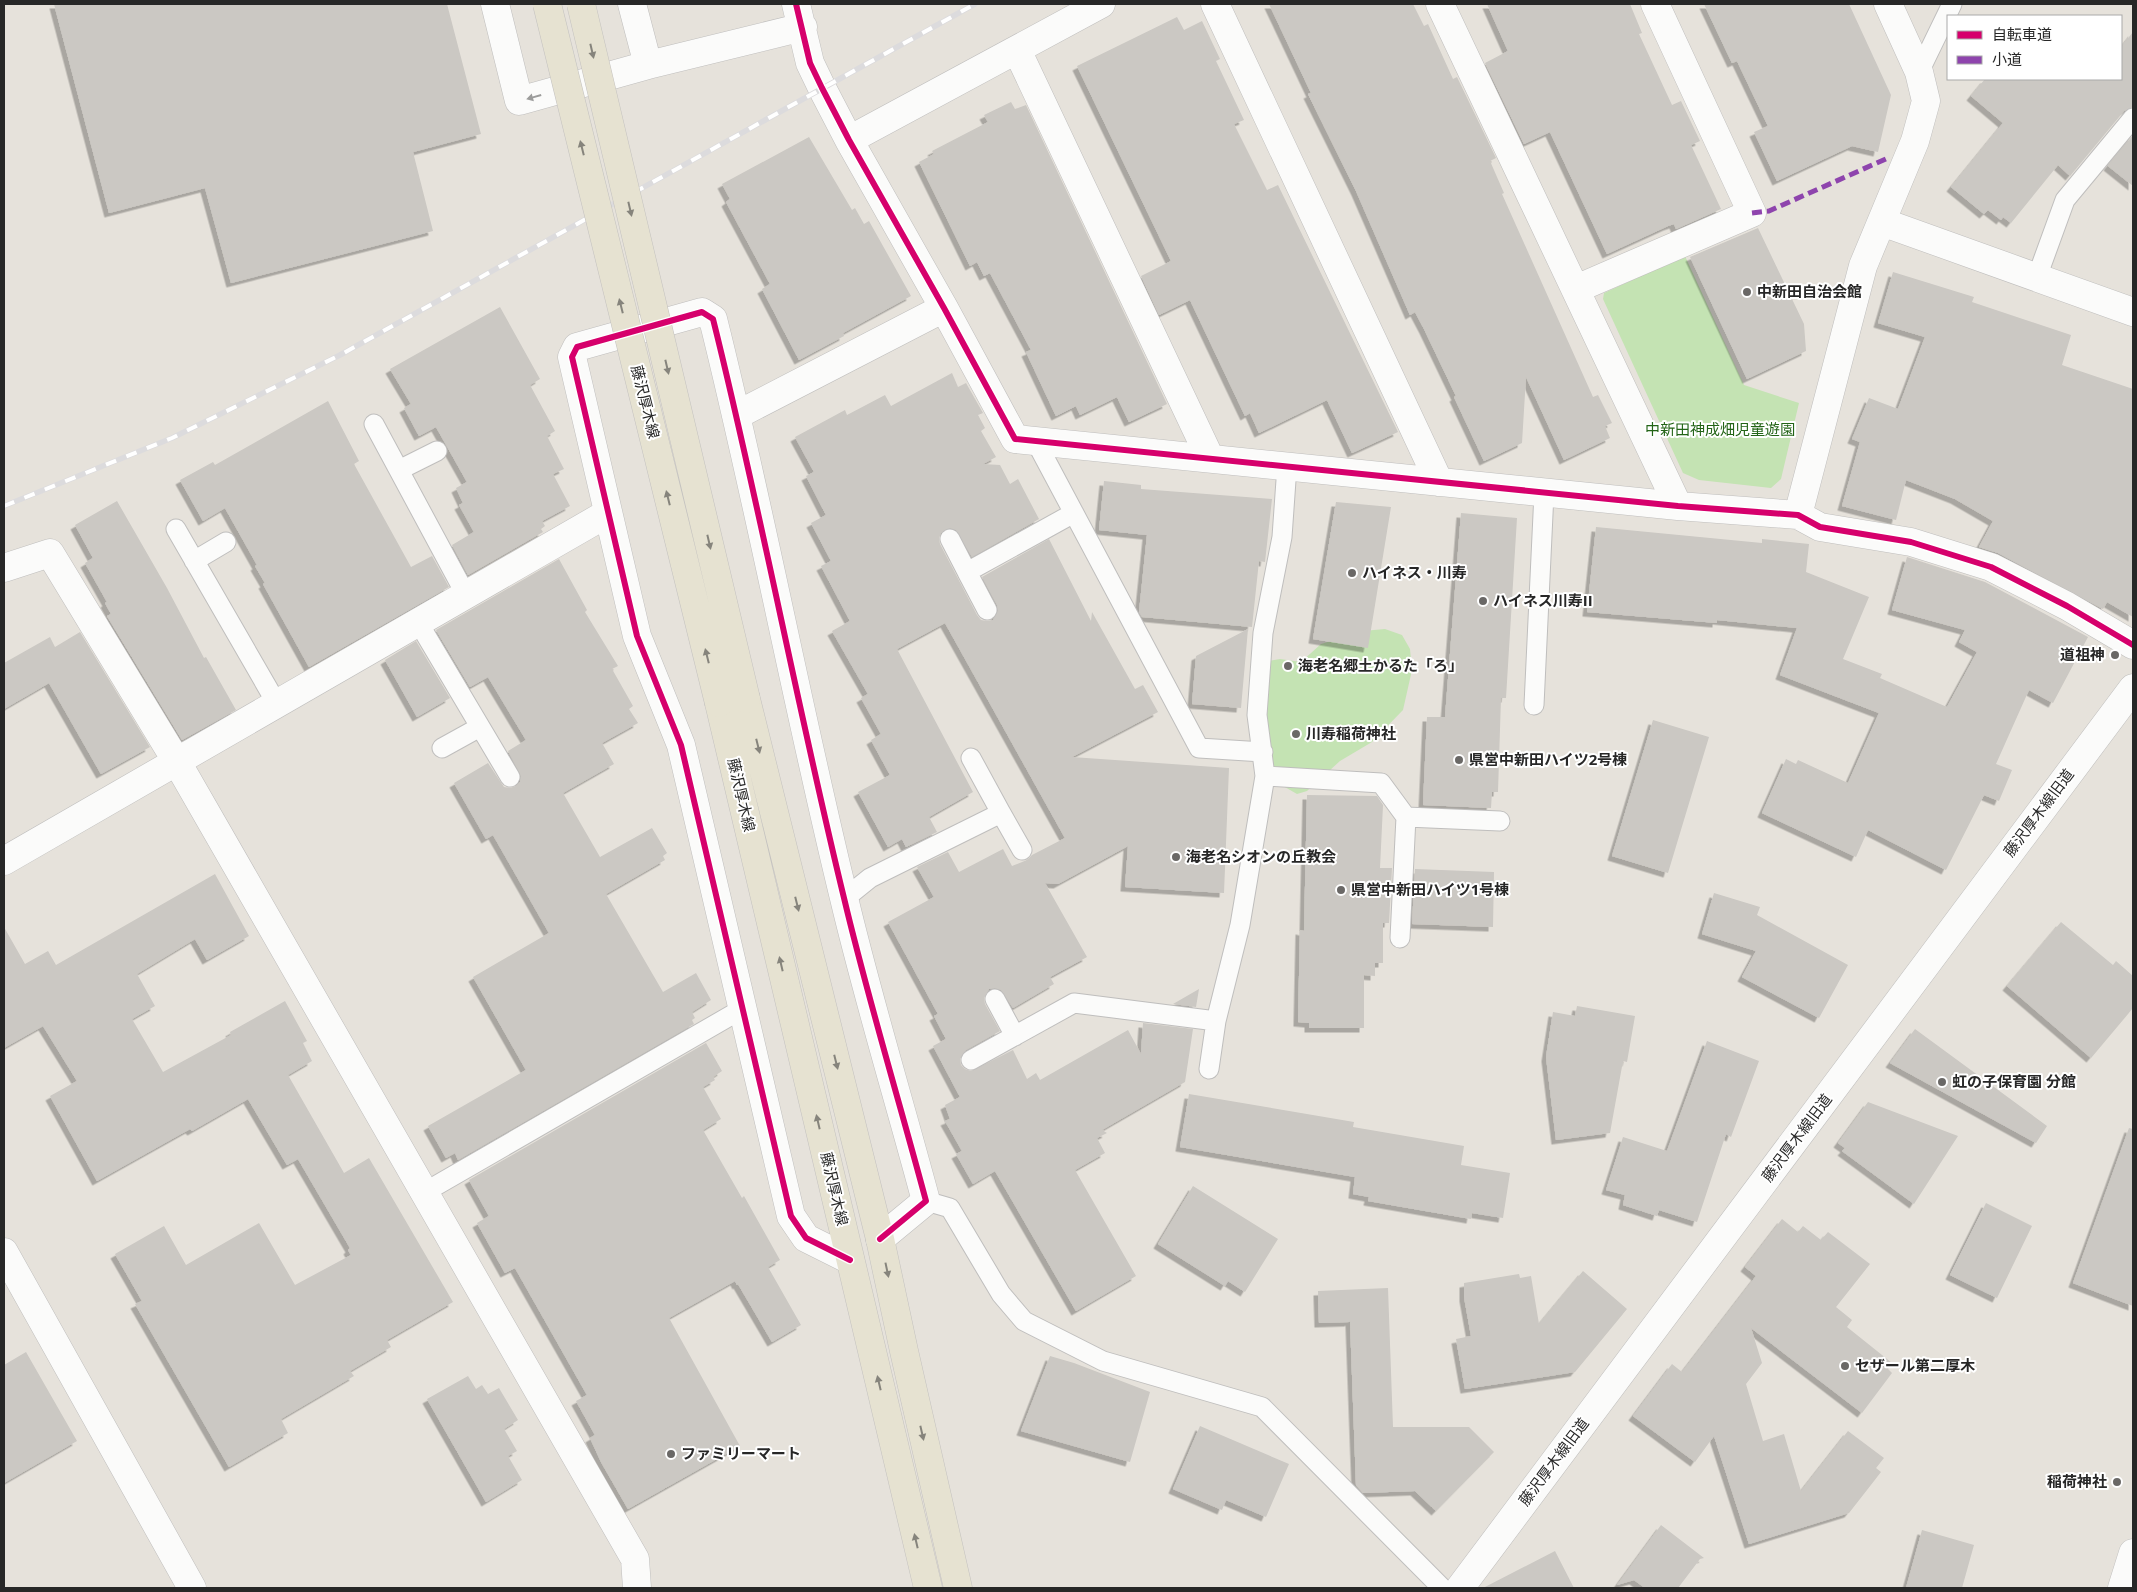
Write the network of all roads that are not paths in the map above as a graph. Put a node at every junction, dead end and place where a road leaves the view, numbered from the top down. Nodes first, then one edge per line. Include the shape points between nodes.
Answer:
1 (495, 4) edge
2 (546, 4) edge
3 (581, 4) edge
4 (632, 4) edge
5 (1101, 4) edge
6 (1215, 4) edge
7 (1440, 4) edge
8 (1656, 4) edge
9 (1888, 4) edge
10 (1952, 4) edge
11 (799, 15) edge
12 (1017, 50) junction
13 (648, 65) junction
14 (1919, 72) junction
15 (2133, 118) edge
16 (849, 140) junction
17 (1882, 222) junction
18 (2037, 278) junction
19 (1576, 289) junction
20 (944, 308) junction
21 (2133, 312) edge
22 (737, 414) junction
23 (374, 424) dead end
24 (1035, 440) junction
25 (437, 451) dead end
26 (1210, 458) junction
27 (1287, 466) junction
28 (399, 470) junction
29 (1439, 482) junction
30 (1544, 493) junction
31 (1678, 506) junction
32 (608, 513) junction
33 (1074, 513) junction
34 (1798, 515) junction
35 (176, 529) dead end
36 (950, 539) dead end
37 (226, 542) dead end
38 (194, 561) junction
39 (4, 568) edge
40 (967, 572) junction
41 (466, 595) junction
42 (987, 610) dead end
43 (418, 622) junction
44 (2133, 645) edge
45 (2133, 688) edge
46 (276, 704) junction
47 (1534, 705) dead end
48 (480, 727) junction
49 (442, 748) dead end
50 (1263, 752) junction
51 (970, 758) dead end
52 (177, 762) junction
53 (1265, 776) junction
54 (510, 777) dead end
55 (1001, 813) junction
56 (1406, 817) junction
57 (1500, 821) dead end
58 (1022, 850) dead end
59 (4, 861) edge
60 (844, 899) junction
61 (1400, 938) dead end
62 (995, 999) dead end
63 (742, 1009) junction
64 (1216, 1022) junction
65 (1014, 1036) junction
66 (971, 1060) dead end
67 (1209, 1069) dead end
68 (425, 1192) junction
69 (926, 1201) junction
70 (880, 1239) junction
71 (4, 1252) edge
72 (850, 1260) junction
73 (2133, 1553) edge
74 (192, 1588) edge
75 (637, 1588) edge
76 (928, 1588) edge
77 (958, 1588) edge
78 (1442, 1588) edge
79 (1460, 1588) edge
80 (2122, 1588) edge

13 -> 1 street via 519,101
72 -> 2 main road, 藤沢厚木線, bridge via 719,703
3 -> 70 main road, 藤沢厚木線, bridge via 746,699
4 - 13 street
5 - 12 street
6 - 29 street
7 - 19 street
8 - 19 street via 1752,213
9 - 14 street
10 - 14 lane
11 - 13 street
11 - 16 street via 810,63
12 - 16 street
12 - 26 street
14 - 17 street via 1926,101 1915,141
15 - 18 lane via 2066,200
16 - 20 street
17 - 18 street
17 - 34 street via 1863,266
18 - 21 street
19 - 31 street
20 - 22 street
20 - 24 street via 1015,439
22 - 32 street via 714,319 702,312 577,347 572,356
22 - 60 street
23 - 28 lane
24 - 26 street
24 - 33 lane
25 - 28 lane
26 - 27 street
27 - 29 street
27 - 50 lane via 1282,538 1263,633 1257,714
28 - 41 lane
29 - 30 street
30 - 31 street
30 - 47 lane
31 - 34 street
32 - 41 street
32 - 63 street via 637,636 681,745
33 - 40 lane
33 - 50 lane via 1199,748
34 - 44 street via 1820,526 1912,542 1991,567
35 - 38 lane
36 - 40 lane
37 - 38 lane
38 - 46 lane
39 - 52 street via 50,553
40 - 42 lane
41 - 43 street
43 - 46 street
43 - 48 lane
45 - 79 street, 藤沢厚木線旧道
46 - 52 street
48 - 49 lane
48 - 54 lane
50 - 53 lane
51 - 55 lane
52 - 59 street
52 - 68 street
53 - 56 lane via 1381,783
53 - 64 lane via 1240,925
55 - 58 lane
55 - 60 lane via 870,878
56 - 57 lane
56 - 61 lane
60 - 69 street
62 - 65 lane
63 - 68 lane
63 - 72 street via 791,1216 806,1238
64 - 65 lane via 1074,1003
64 - 67 lane
65 - 66 lane
68 - 75 street via 635,1559
69 - 70 street
69 - 78 lane via 950,1208 1001,1294 1024,1321 1103,1361 1262,1407
70 -> 77 main road, 藤沢厚木線
71 - 74 street
76 -> 72 main road, 藤沢厚木線
73 - 80 street

